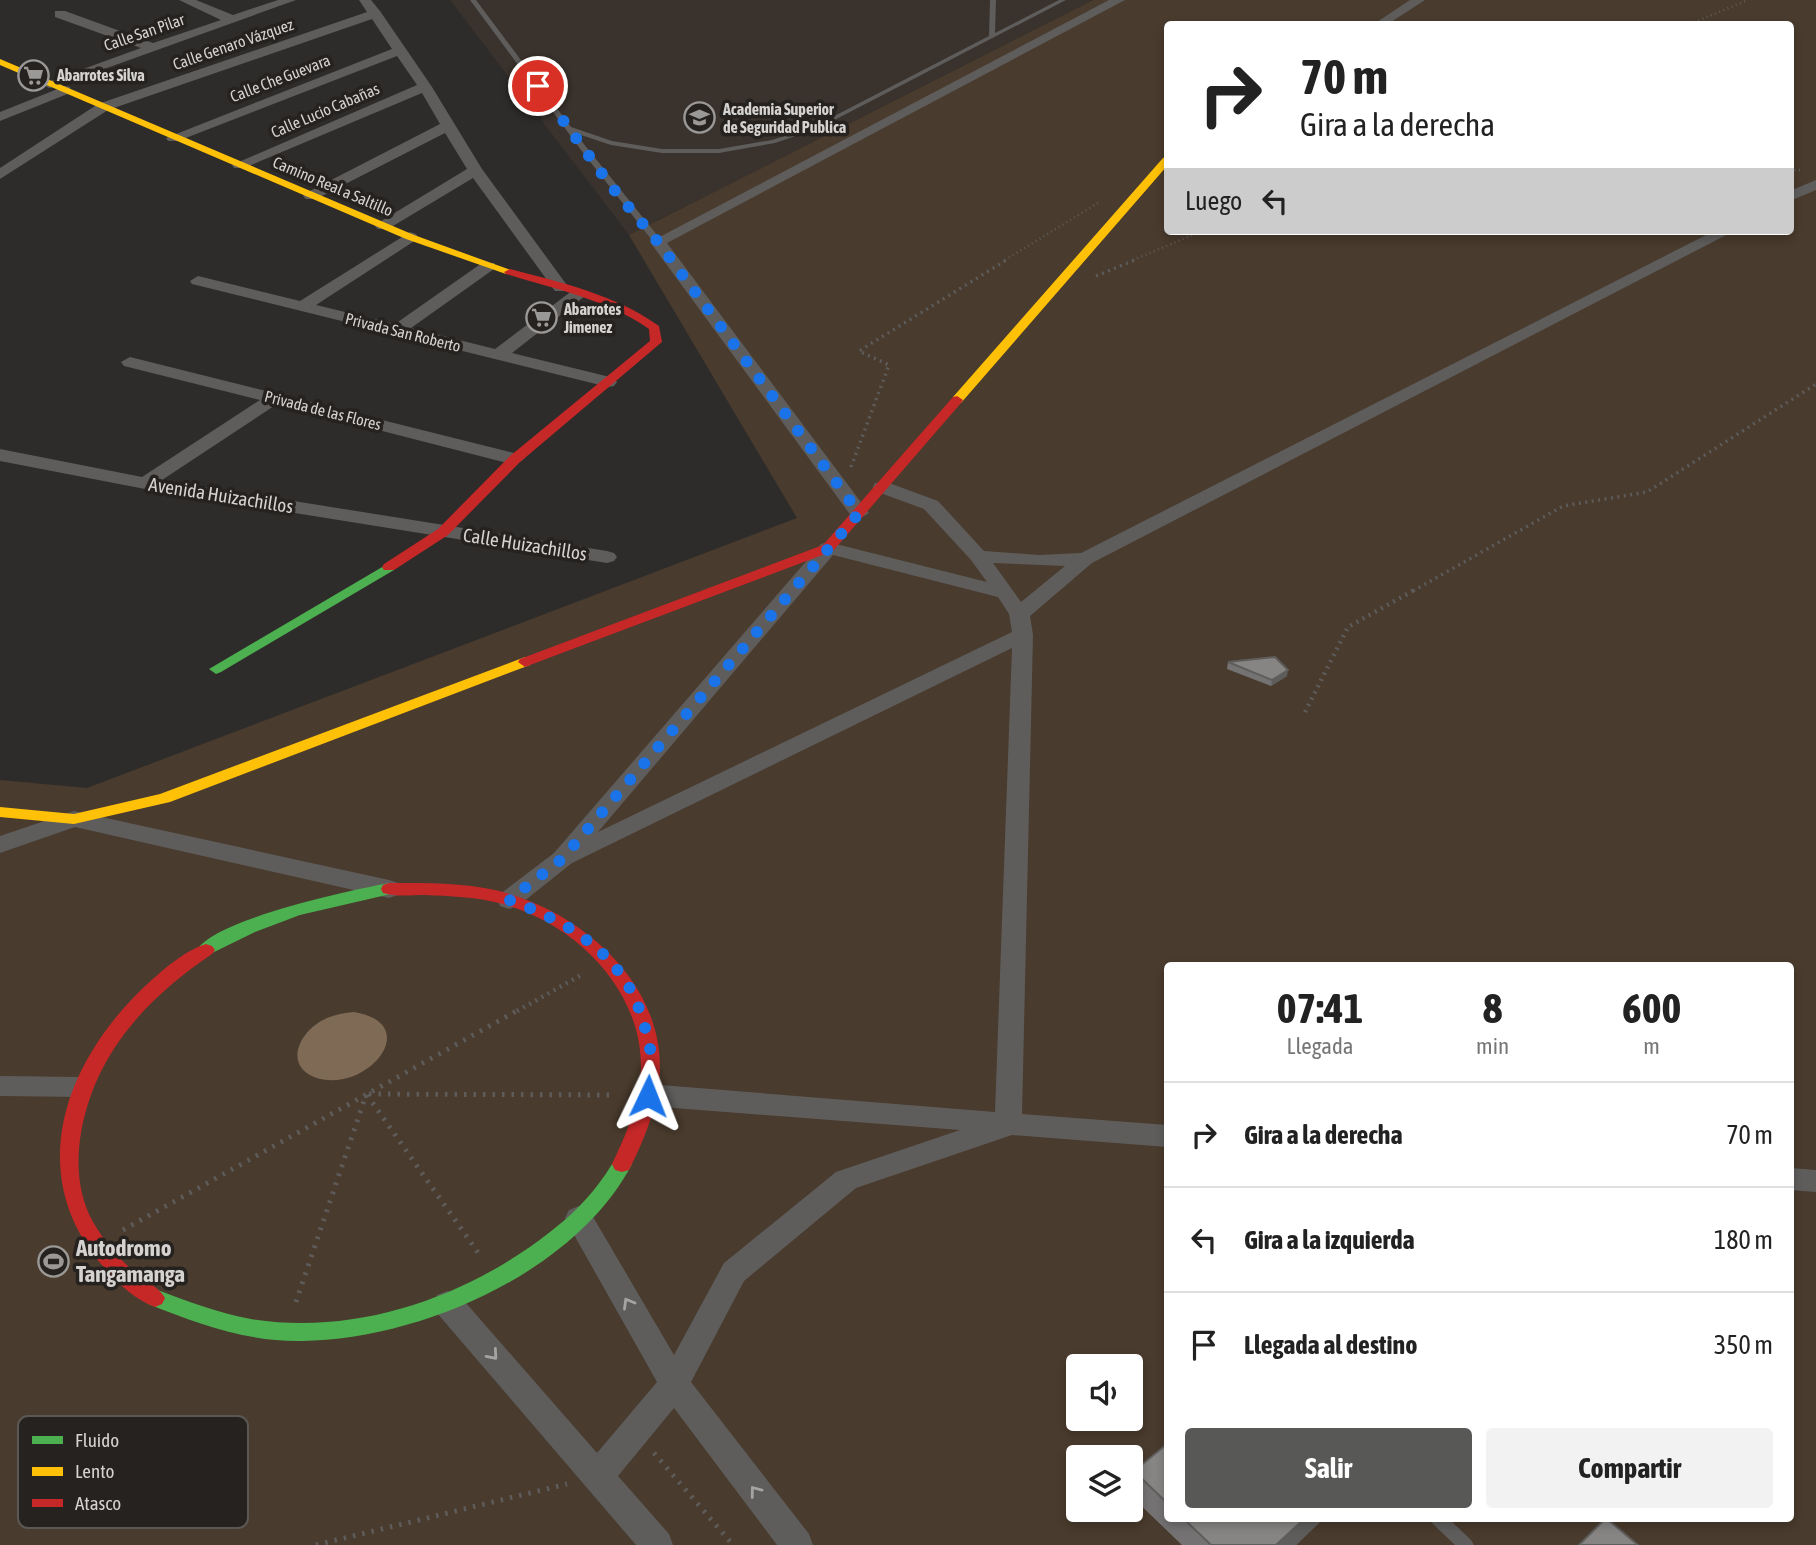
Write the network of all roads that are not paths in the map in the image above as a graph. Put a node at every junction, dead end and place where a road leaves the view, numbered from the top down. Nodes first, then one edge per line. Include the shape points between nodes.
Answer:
1 (185, 0) edge
2 (290, 0) edge
3 (365, 0) edge
4 (473, 0) edge
5 (993, 0) edge
6 (1063, 0) edge
7 (1119, 0) edge
8 (1419, 0) edge
9 (60, 14) dead end
10 (374, 14) junction
11 (233, 20) junction
12 (1385, 21) edge
13 (992, 37) junction
14 (154, 48) junction
15 (400, 50) junction
16 (0, 62) edge
17 (50, 83) junction
18 (425, 87) junction
19 (65, 90) junction
20 (103, 107) junction
21 (0, 117) edge
22 (448, 126) junction
23 (571, 129) junction
24 (173, 138) junction
25 (1164, 163) edge
26 (239, 165) junction
27 (3, 170) edge
28 (475, 170) junction
29 (1816, 184) edge
30 (1794, 195) edge
31 (311, 196) junction
32 (383, 226) junction
33 (1718, 235) edge
34 (410, 237) junction
35 (658, 242) junction
36 (488, 267) junction
37 (198, 281) dead end
38 (561, 288) junction
39 (579, 293) junction
40 (302, 307) junction
41 (397, 331) junction
42 (497, 356) junction
43 (130, 362) dead end
44 (608, 382) junction
45 (275, 398) junction
46 (0, 455) edge
47 (515, 459) junction
48 (145, 483) junction
49 (882, 487) junction
50 (859, 513) junction
51 (443, 532) junction
52 (828, 548) junction
53 (978, 556) junction
54 (607, 557) dead end
55 (1085, 559) junction
56 (1016, 614) junction
57 (216, 669) dead end
58 (0, 812) edge
59 (74, 819) junction
60 (0, 845) edge
61 (562, 859) junction
62 (389, 889) junction
63 (509, 900) junction
64 (0, 1086) edge
65 (81, 1087) junction
66 (648, 1096) junction
67 (1008, 1125) junction
68 (1164, 1136) edge
69 (1794, 1180) edge
70 (1816, 1181) edge
71 (579, 1218) junction
72 (448, 1304) junction
73 (674, 1384) junction
74 (598, 1476) junction
75 (1441, 1522) edge
76 (657, 1545) edge
77 (797, 1545) edge
78 (1466, 1545) edge

1 - 11 street
2 - 11 street, Calle San Pilar
3 - 10 street
4 - 23 lane
5 - 13 lane
6 - 13 lane
7 - 35 street
8 - 12 street
9 - 14 street
10 - 15 street
10 - 20 street, Calle Genaro Vázquez
11 - 14 street, Calle San Pilar
13 - 23 lane via 817,127 773,142 719,150 662,151 611,143
14 - 17 street, Calle San Pilar
15 - 18 street
15 - 24 street, Calle Che Guevara
16 - 17 street, Camino Real a Saltillo
17 - 19 street, Camino Real a Saltillo
18 - 22 street
18 - 26 street, Calle Lucio Cabañas
19 - 20 street, Camino Real a Saltillo
19 - 21 street
20 - 24 street, Camino Real a Saltillo
20 - 27 street, Calle Genaro Vázquez
22 - 28 street
22 - 31 street
23 - 35 lane
24 - 26 street, Camino Real a Saltillo
25 - 49 street
26 - 31 street, Camino Real a Saltillo
28 - 32 street
28 - 38 street
29 - 30 street
31 - 32 street, Camino Real a Saltillo
32 - 34 street, Camino Real a Saltillo
33 - 55 street
34 - 36 street, Camino Real a Saltillo
34 - 40 street
35 - 50 street
36 - 38 street, Camino Real a Saltillo
36 - 41 street
37 - 40 street, Privada San Roberto
38 - 39 street, Camino Real a Saltillo
39 - 42 street
39 - 44 street, Camino Real a Saltillo via 645,318 655,328 656,342
40 - 41 street, Privada San Roberto
41 - 42 street, Privada San Roberto
42 - 44 street, Privada San Roberto
43 - 45 street, Privada de las Flores
44 - 47 street
45 - 47 street, Privada de las Flores
45 - 48 street
46 - 48 street, Avenida Huizachillos
47 - 51 street
48 - 51 street, Avenida Huizachillos
49 - 50 street
49 - 53 street via 931,505
50 - 52 street
51 - 54 street, Calle Huizachillos
51 - 57 street
52 - 56 street
52 - 59 street via 164,799
52 - 61 street
53 - 55 street
53 - 56 street
55 - 56 street
56 - 61 street
56 - 67 street
58 - 59 street
59 - 60 street
59 - 62 street
61 - 63 street
62 - 63 street via 451,889
62 - 65 street via 300,907 204,950 152,989 111,1035
63 - 66 street via 548,914 582,934 610,959 637,999 647,1033
64 - 65 street
65 - 72 street via 69,1132 70,1191 95,1246 141,1290 206,1321 286,1333 341,1331 395,1321
66 - 67 street
66 - 71 street via 635,1137 612,1179
67 - 68 street
67 - 73 street via 846,1180 734,1272
69 - 70 street
71 - 72 street via 542,1252
73 -> 71 street
72 -> 74 street
73 - 74 street
77 -> 73 street
74 - 76 street
75 - 78 lane

